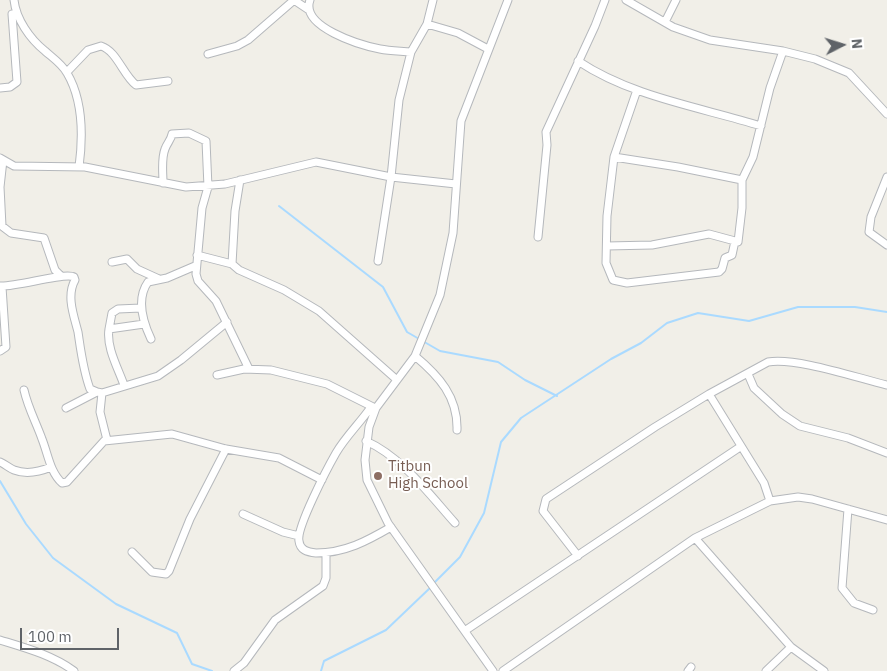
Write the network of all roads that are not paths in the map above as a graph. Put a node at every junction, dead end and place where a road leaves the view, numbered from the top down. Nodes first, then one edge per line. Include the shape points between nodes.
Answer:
1 (14, 0) edge
2 (294, 0) edge
3 (310, 0) edge
4 (433, 0) edge
5 (508, 0) edge
6 (605, 0) edge
7 (626, 0) edge
8 (676, 0) edge
9 (309, 10) junction
10 (12, 14) dead end
11 (665, 22) junction
12 (427, 24) junction
13 (488, 49) junction
14 (783, 51) junction
15 (411, 52) junction
16 (208, 54) dead end
17 (578, 61) junction
18 (66, 72) junction
19 (168, 81) dead end
20 (0, 88) edge
21 (637, 90) junction
22 (887, 114) edge
23 (761, 126) junction
24 (614, 158) junction
25 (2, 159) edge
26 (79, 167) junction
27 (391, 177) junction
28 (887, 178) edge
29 (240, 180) junction
30 (742, 180) junction
31 (164, 183) junction
32 (456, 184) junction
33 (208, 187) junction
34 (538, 236) dead end
35 (735, 241) junction
36 (887, 245) edge
37 (607, 246) junction
38 (197, 255) junction
39 (378, 261) dead end
40 (112, 262) dead end
41 (232, 264) junction
42 (195, 266) junction
43 (62, 276) junction
44 (159, 279) junction
45 (1, 286) edge
46 (141, 308) junction
47 (227, 322) junction
48 (144, 324) junction
49 (109, 329) junction
50 (151, 339) dead end
51 (0, 351) edge
52 (414, 356) junction
53 (249, 369) junction
54 (748, 374) junction
55 (216, 375) dead end
56 (398, 380) junction
57 (124, 385) junction
58 (887, 386) edge
59 (24, 390) dead end
60 (99, 393) junction
61 (708, 394) junction
62 (373, 407) junction
63 (66, 408) dead end
64 (457, 430) dead end
65 (106, 440) junction
66 (366, 441) junction
67 (740, 447) junction
68 (226, 449) junction
69 (887, 453) edge
70 (0, 462) edge
71 (51, 467) junction
72 (322, 480) junction
73 (770, 501) junction
74 (848, 509) junction
75 (244, 514) dead end
76 (887, 520) edge
77 (455, 523) dead end
78 (391, 527) junction
79 (298, 536) junction
80 (695, 538) junction
81 (132, 552) dead end
82 (326, 553) junction
83 (578, 556) junction
84 (874, 610) dead end
85 (466, 630) junction
86 (0, 640) edge
87 (791, 647) junction
88 (74, 671) edge
89 (234, 671) edge
90 (493, 671) edge
91 (503, 671) edge
92 (766, 671) edge
93 (824, 671) edge

1 - 18 street via 15,11 35,42
2 - 9 street
2 - 16 street via 248,40
3 - 9 street
4 - 12 street
5 - 13 street
6 - 17 street
7 - 11 street
8 - 11 street
9 - 15 street via 311,17 330,32 381,50
10 - 20 street via 17,82
11 - 14 street via 710,40
12 - 13 street via 458,34
12 - 15 street
13 - 32 street via 461,121
14 - 22 street via 849,72
14 - 23 street
15 - 27 street via 399,100
17 - 21 street via 598,74
17 - 34 street via 546,132 548,145
18 - 19 street via 88,50 101,46 108,49 136,85
18 - 26 street via 78,102
21 - 23 street
21 - 24 street
23 - 30 street via 753,157
24 - 30 street
24 - 37 street via 606,216
25 - 26 street via 14,166
25 - 43 street via 2,226 11,233 44,238 55,270
26 - 31 street
27 - 29 street via 316,162
27 - 32 street
27 - 39 street
28 - 36 street via 871,217 869,232
29 - 33 street
29 - 41 street
30 - 35 street via 742,208 738,242
31 - 33 street
31 - 33 street via 162,164 165,148 172,134 189,133 206,141
32 - 52 street via 449,259 430,324
33 - 38 street via 202,208
35 - 37 street via 709,234 652,245
35 - 37 street via 732,255 725,258 719,272 627,283 614,280 608,272
38 - 41 street
38 - 42 street
40 - 44 street via 127,259 138,269
41 - 56 street via 320,311
42 - 44 street
42 - 47 street via 198,280 216,301
43 - 45 street via 29,284
43 - 60 street via 71,275 75,280 72,313 83,369 90,389
44 - 46 street via 145,286
45 - 51 street via 6,347
46 - 48 street
46 - 49 street via 118,309 112,313
47 - 53 street
47 - 57 street via 168,370
48 - 49 street
48 - 50 street
49 - 57 street via 111,350
52 - 56 street
52 - 64 street via 441,381 457,415
53 - 55 street
53 - 62 street via 271,370 327,384
54 - 58 street via 776,361
54 - 61 street
54 - 69 street via 754,388 800,426 848,438
56 - 62 street
57 - 60 street
59 - 71 street
60 - 63 street
60 - 65 street
61 - 67 street
61 - 83 street via 546,499 543,511
62 - 66 street
62 - 72 street via 337,452
65 - 68 street via 172,434
65 - 71 street via 98,444 65,482 60,482
66 - 77 street via 378,446 410,474
66 - 78 street via 368,480
67 - 73 street via 764,483
67 - 83 street
68 - 72 street via 279,458
68 - 81 street via 190,519 170,571 166,574 152,572
70 - 71 street via 24,472 35,473
72 - 79 street
73 - 74 street via 798,497
73 - 80 street
74 - 76 street
74 - 84 street via 842,588 854,603
75 - 79 street
78 - 82 street via 351,548
78 - 85 street
79 - 82 street via 301,548
80 - 87 street
80 - 91 street
82 - 89 street via 323,586 275,620 244,663
83 - 85 street
85 - 90 street
86 - 88 street via 43,654
87 - 92 street
87 - 93 street

